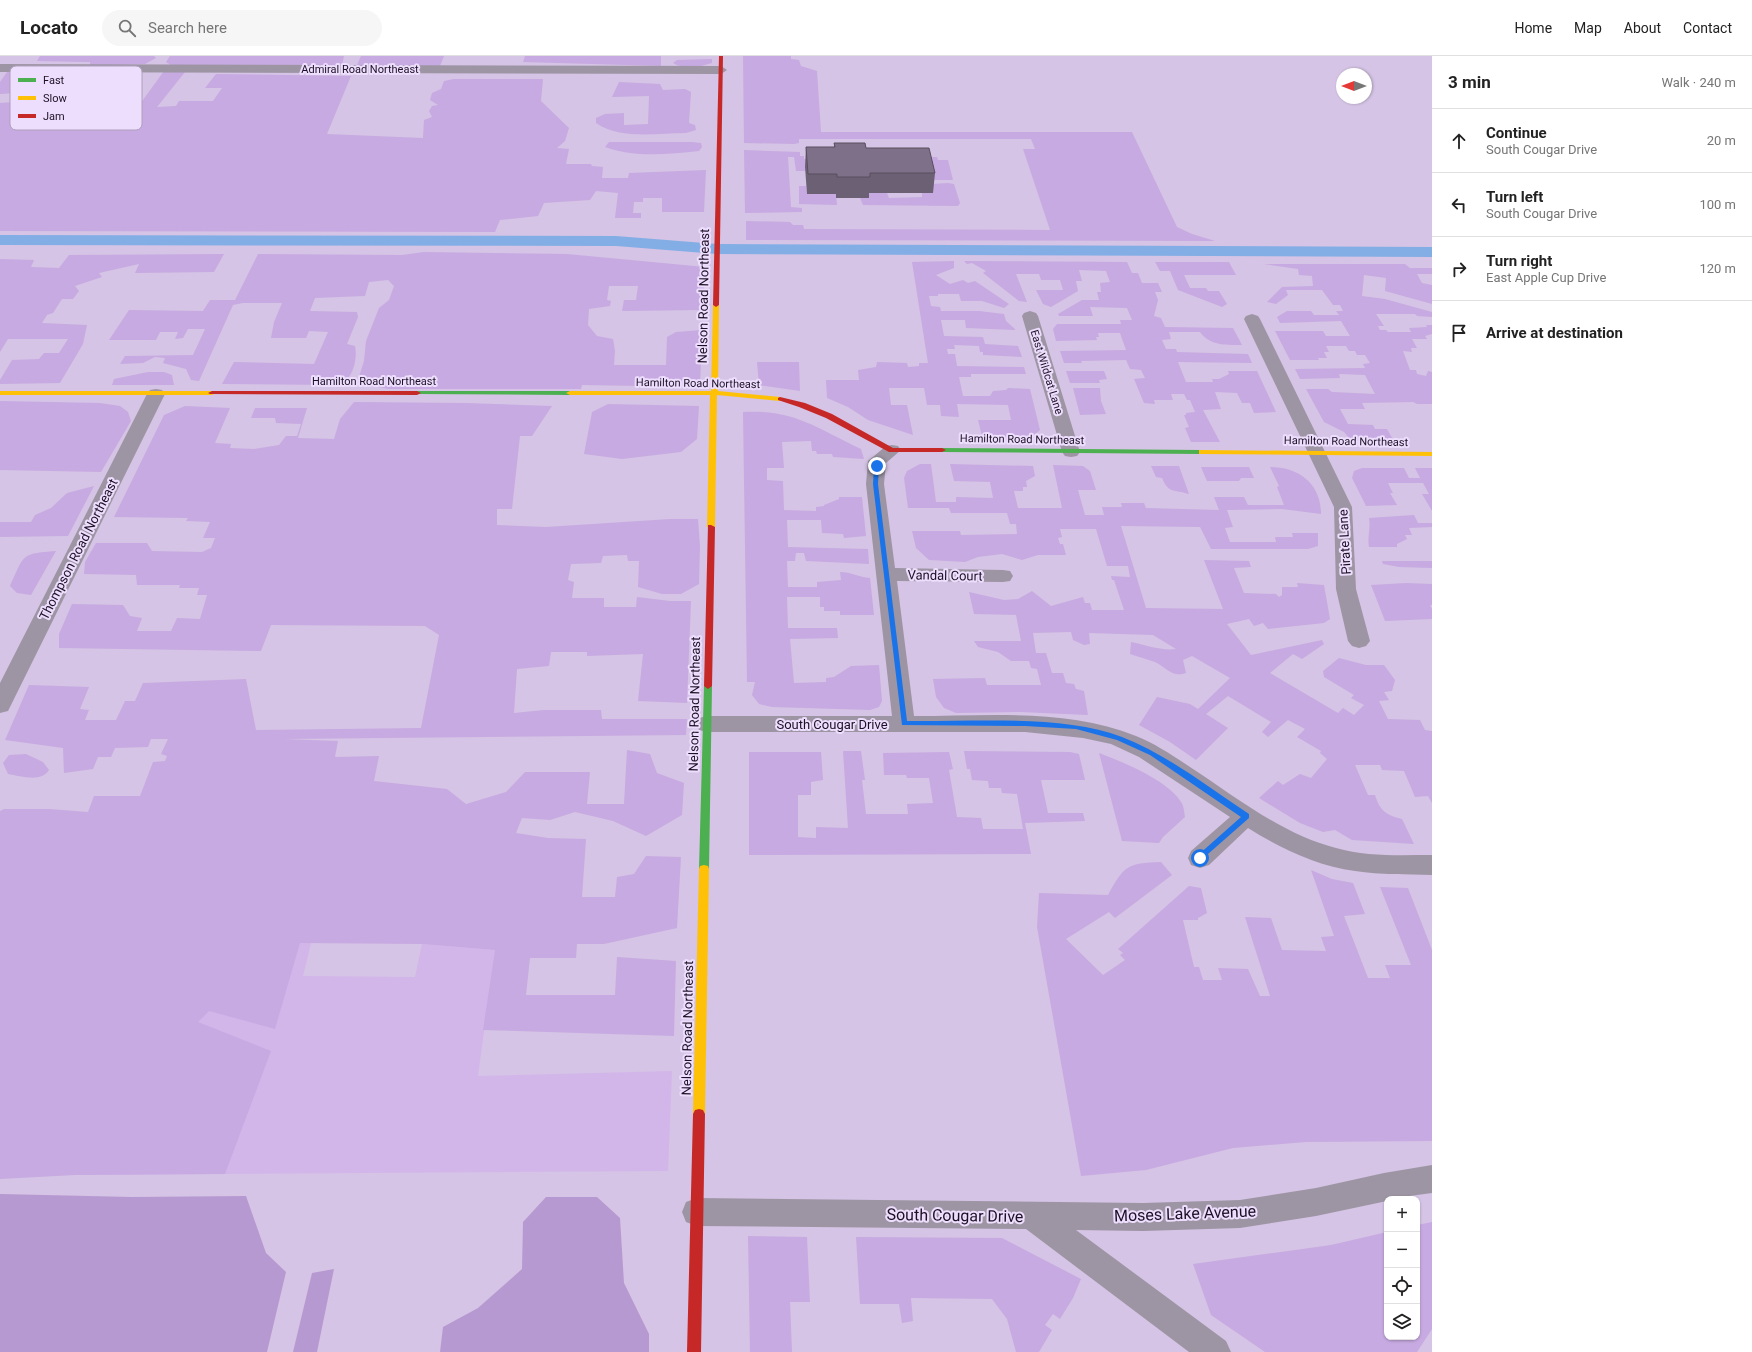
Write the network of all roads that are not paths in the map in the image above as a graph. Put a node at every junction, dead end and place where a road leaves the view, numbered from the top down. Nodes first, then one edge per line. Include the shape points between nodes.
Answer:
1 (721, 56) edge
2 (0, 68) edge
3 (10, 68) edge
4 (142, 68) edge
5 (721, 70) junction
6 (1030, 316) dead end
7 (1252, 319) dead end
8 (713, 393) junction
9 (0, 394) edge
10 (156, 394) junction
11 (892, 450) junction
12 (1071, 452) junction
13 (1318, 452) junction
14 (1432, 454) edge
15 (888, 574) junction
16 (1003, 576) dead end
17 (1359, 641) dead end
18 (0, 705) edge
19 (707, 724) junction
20 (904, 724) junction
21 (1246, 816) junction
22 (1200, 858) dead end
23 (1432, 865) edge
24 (1432, 1179) edge
25 (697, 1212) junction
26 (1031, 1215) junction
27 (694, 1352) edge
28 (1215, 1352) edge

1 - 5 street, Nelson Road Northeast
2 - 3 street, Admiral Road Northeast
4 - 5 street, Admiral Road Northeast
5 - 8 street, Nelson Road Northeast
6 - 12 street, East Wildcat Lane
7 - 13 street, Pirate Lane
8 - 10 street, Hamilton Road Northeast
8 - 11 street, Hamilton Road Northeast via 757,395 788,400 818,412
8 - 19 street, Nelson Road Northeast
9 - 10 street, Hamilton Road Northeast
10 - 18 street, Thompson Road Northeast
11 - 12 street, Hamilton Road Northeast
11 - 15 street via 877,461 875,484
12 - 13 street, Hamilton Road Northeast
13 - 14 street, Hamilton Road Northeast
13 - 17 street, Pirate Lane via 1343,507 1346,589
15 - 16 street, Vandal Court
15 - 20 street
19 - 20 street, South Cougar Drive
19 - 25 street, Nelson Road Northeast
20 - 21 street, South Cougar Drive via 1025,724 1076,727 1119,738 1152,753
21 - 22 street
21 - 23 street, South Cougar Drive via 1290,841 1333,857 1377,863
24 - 26 street, Moses Lake Avenue via 1240,1214 1143,1217
25 - 26 street, South Cougar Drive
25 - 27 street, Nelson Road Northeast
26 - 28 street, South Cougar Drive

